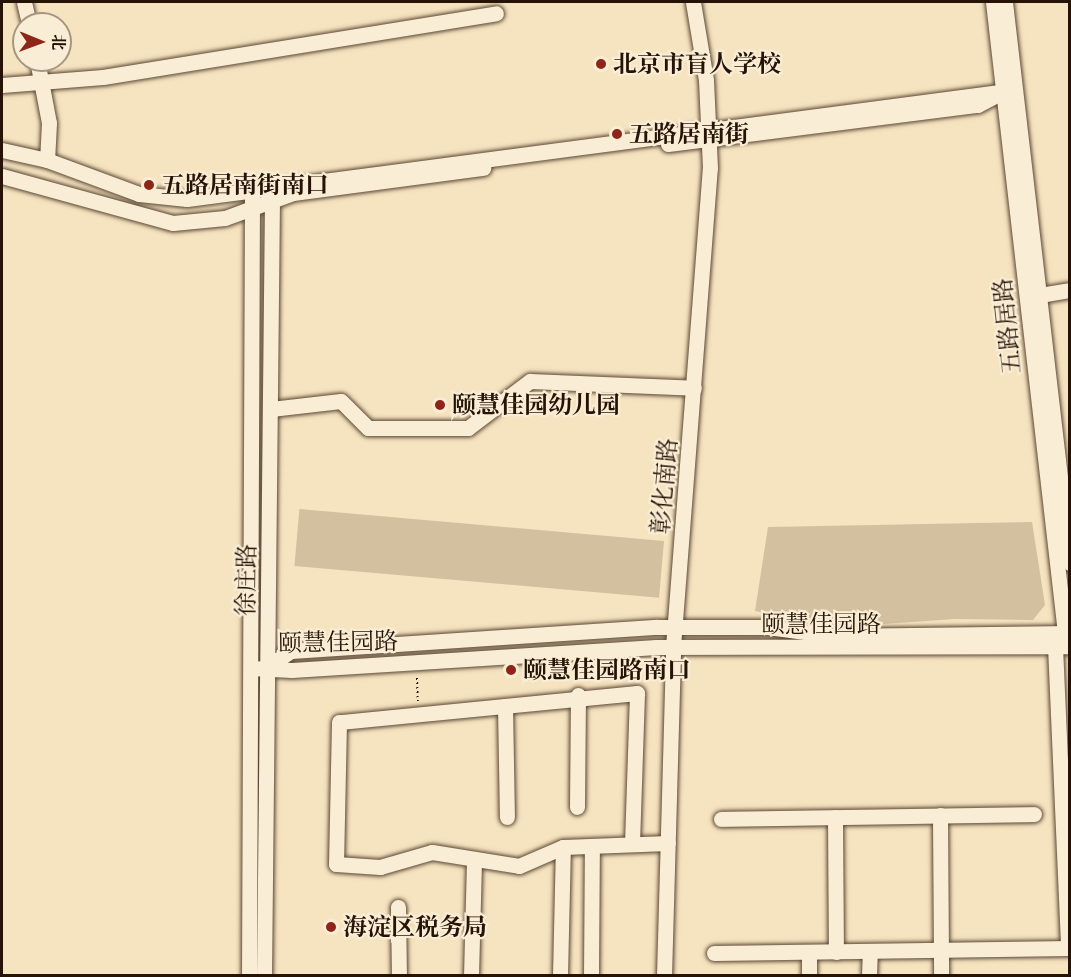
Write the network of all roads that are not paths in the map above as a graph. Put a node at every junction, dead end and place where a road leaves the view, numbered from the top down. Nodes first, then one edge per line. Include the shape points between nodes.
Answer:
1 (693, 2) edge
2 (993, 2) edge
3 (1005, 2) edge
4 (496, 13) dead end
5 (40, 72) edge
6 (42, 82) junction
7 (2, 85) edge
8 (1009, 91) junction
9 (711, 139) junction
10 (2, 150) edge
11 (47, 160) junction
12 (2, 176) edge
13 (251, 189) junction
14 (272, 193) junction
15 (253, 208) junction
16 (1070, 290) edge
17 (1032, 297) junction
18 (694, 388) junction
19 (271, 409) junction
20 (1070, 563) edge
21 (1065, 641) edge
22 (674, 647) junction
23 (267, 667) junction
24 (251, 668) junction
25 (578, 695) junction
26 (505, 706) junction
27 (577, 807) dead end
28 (1034, 814) dead end
29 (940, 815) junction
30 (507, 817) dead end
31 (835, 817) junction
32 (721, 819) dead end
33 (668, 843) junction
34 (632, 844) junction
35 (592, 846) junction
36 (562, 847) junction
37 (474, 859) junction
38 (398, 907) dead end
39 (1069, 948) edge
40 (942, 950) junction
41 (870, 951) junction
42 (809, 952) junction
43 (836, 952) junction
44 (714, 953) dead end
45 (249, 975) edge
46 (264, 975) edge
47 (399, 975) edge
48 (471, 975) edge
49 (560, 975) edge
50 (591, 975) edge
51 (664, 975) edge
52 (809, 975) edge
53 (869, 975) edge
54 (940, 975) edge

1 - 9 street, 彰化南路
2 - 8 street, 五路居路
3 - 8 street, 五路居路
4 - 6 street via 103,77
5 - 6 street
6 - 7 street
6 - 11 street via 49,123
8 - 9 street via 978,105
8 - 14 street
8 - 17 street, 五路居路
9 - 14 street
9 - 18 street, 彰化南路
10 - 11 street
11 - 13 street via 160,199
12 - 15 street via 155,222 225,218
13 - 14 street
13 - 15 street, 徐庄路
14 - 15 street
14 - 19 street, 徐庄路
15 - 24 street, 徐庄路
16 - 17 street
17 - 20 street, 五路居路
17 - 21 street, 五路居路
18 - 19 street via 530,381 468,428 368,428 341,400
18 - 22 street, 彰化南路
19 - 23 street, 徐庄路
21 - 22 street, 颐慧佳园路
21 - 23 street, 颐慧佳园路 via 834,636 768,627 598,630 291,651
21 - 39 street, 五路居路
22 - 23 street, 颐慧佳园路
22 - 33 street, 彰化南路
23 - 24 street
23 - 46 street, 徐庄路
24 - 45 street, 徐庄路
25 - 26 street
25 - 27 street
25 - 34 street via 637,693
26 - 30 street
26 - 37 street via 339,722 336,864 380,867 432,852
28 - 29 street
29 - 31 street
29 - 40 street
31 - 32 street
31 - 43 street
33 - 34 street
33 - 51 street, 彰化南路
34 - 35 street
35 - 36 street
35 - 50 street
36 - 37 street via 519,866
36 - 49 street
37 - 48 street
38 - 47 street
39 - 40 street
40 - 41 street
40 - 54 street
41 - 43 street
41 - 53 street
42 - 43 street
42 - 44 street
42 - 52 street

